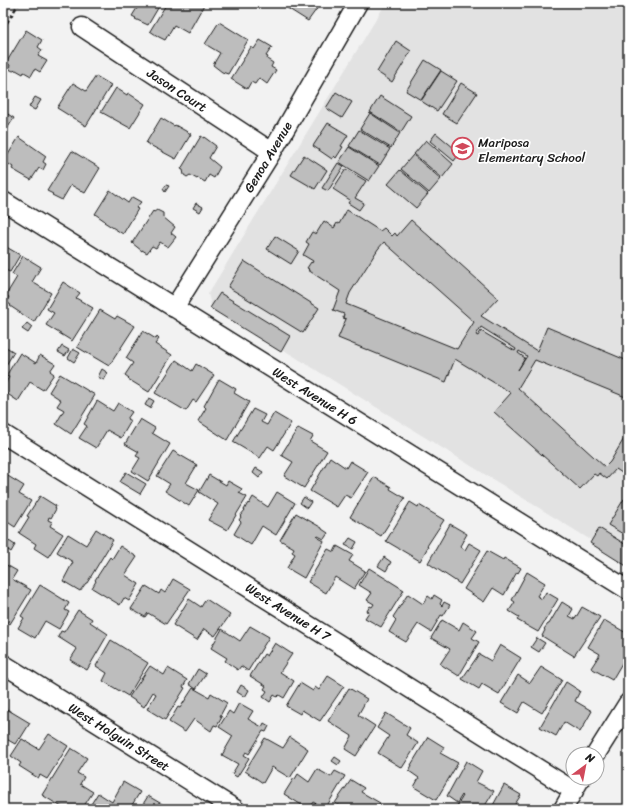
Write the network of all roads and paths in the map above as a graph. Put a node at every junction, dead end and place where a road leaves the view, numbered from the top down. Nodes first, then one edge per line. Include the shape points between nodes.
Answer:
1 (19, 3) edge
2 (358, 3) edge
3 (82, 28) dead end
4 (3, 29) edge
5 (272, 152) junction
6 (3, 201) edge
7 (174, 308) junction
8 (3, 434) edge
9 (628, 590) edge
10 (3, 664) edge
11 (628, 703) edge
12 (601, 746) edge
13 (565, 777) edge
14 (576, 786) edge
15 (235, 809) edge
16 (563, 809) edge

1 - 4 path
2 - 5 street, Genoa Avenue
3 - 5 street, Jason Court
5 - 7 street, Genoa Avenue
6 - 7 street, West Avenue H 6
7 - 9 street, West Avenue H 6
8 - 13 street, West Avenue H 7
10 - 15 street, West Holguin Street
11 - 12 street
14 - 16 street

